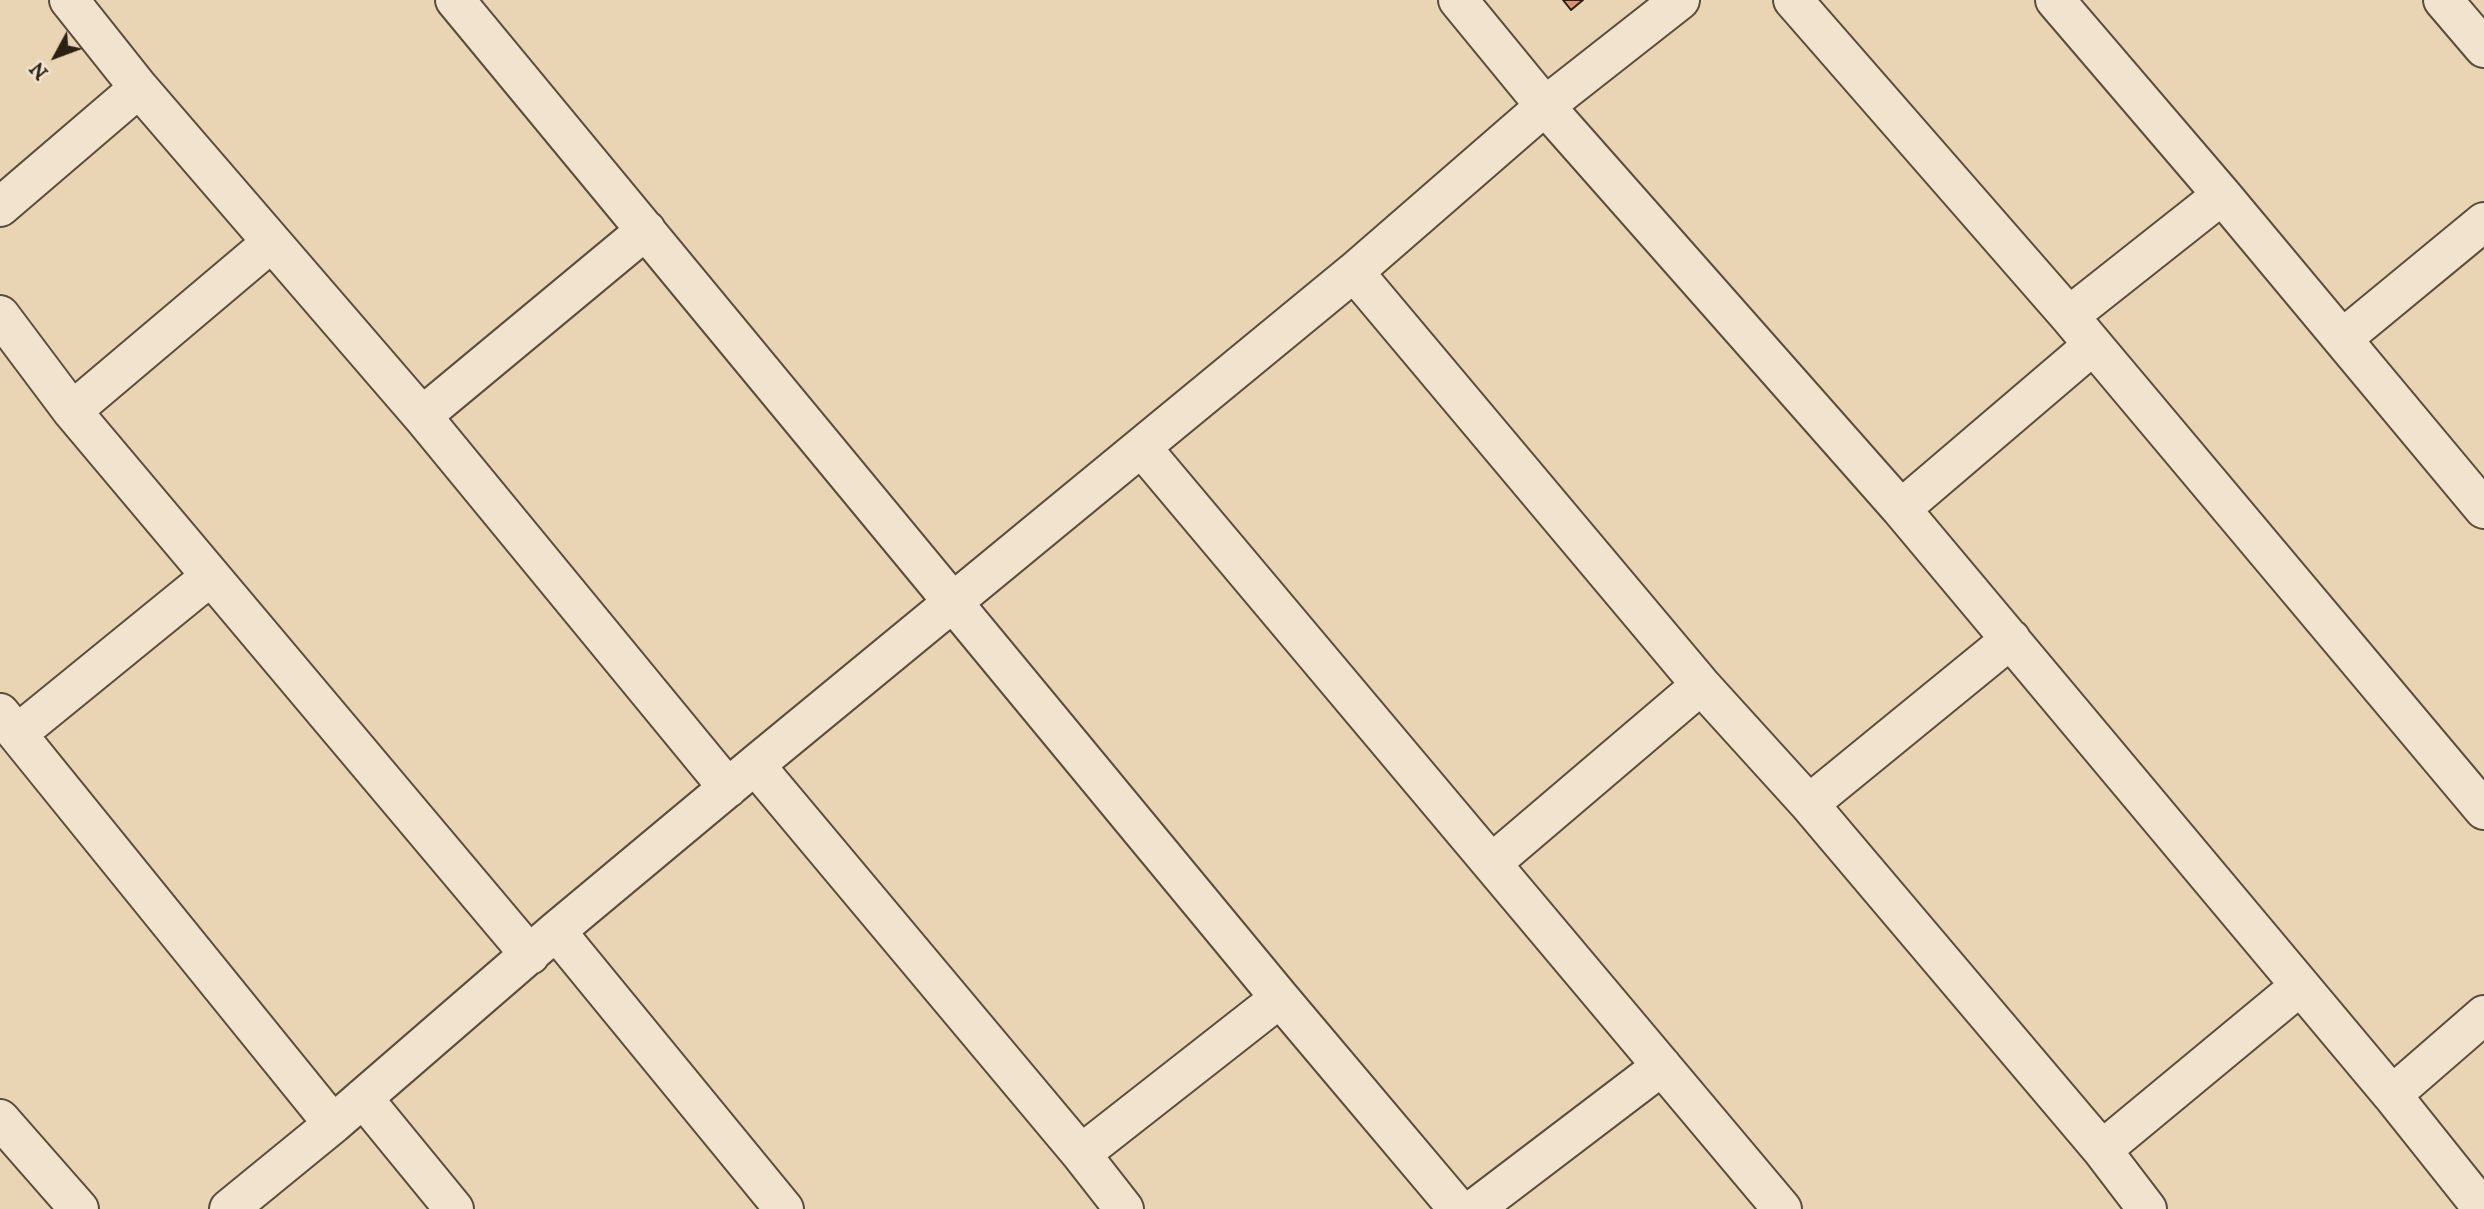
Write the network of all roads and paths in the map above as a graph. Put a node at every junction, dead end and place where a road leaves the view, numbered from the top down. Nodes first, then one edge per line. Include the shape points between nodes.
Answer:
1 (69, 0) edge
2 (455, 0) edge
3 (1458, 0) edge
4 (1680, 0) edge
5 (1793, 0) edge
6 (2055, 0) edge
7 (2443, 0) edge
8 (2484, 48) edge
9 (139, 88) junction
10 (1545, 106) junction
11 (2222, 195) junction
12 (0, 207) edge
13 (2484, 222) edge
14 (646, 230) junction
15 (272, 242) junction
16 (1354, 272) junction
17 (0, 315) edge
18 (2069, 316) junction
19 (2342, 339) junction
20 (2092, 346) junction
21 (72, 411) junction
22 (422, 416) junction
23 (1142, 448) junction
24 (1901, 509) junction
25 (2484, 509) edge
26 (211, 576) junction
27 (952, 602) junction
28 (2011, 639) junction
29 (1701, 685) junction
30 (9, 723) edge
31 (741, 777) junction
32 (1809, 804) junction
33 (2484, 810) edge
34 (1492, 863) junction
35 (543, 943) junction
36 (2300, 986) junction
37 (1280, 998) junction
38 (2484, 1015) edge
39 (1661, 1066) junction
40 (2392, 1095) junction
41 (363, 1098) junction
42 (0, 1119) edge
43 (333, 1124) junction
44 (2102, 1150) junction
45 (1080, 1154) junction
46 (79, 1209) edge
47 (229, 1209) edge
48 (454, 1209) edge
49 (784, 1209) edge
50 (1124, 1209) edge
51 (1458, 1209) edge
52 (1474, 1209) edge
53 (1782, 1209) edge
54 (2147, 1209) edge
55 (2483, 1209) edge

1 - 9 street
2 - 14 street
3 - 10 street
4 - 10 street
5 - 18 street
6 - 11 street
7 - 8 street
9 - 12 street
9 - 15 street
10 - 16 street
10 - 24 street
11 - 18 street
11 - 19 street
13 - 19 street
14 - 22 street
14 - 27 street
15 - 21 street
15 - 22 street
16 - 23 street
16 - 29 street
17 - 21 street
18 - 20 street
19 - 25 street
20 - 24 street
20 - 33 street
21 - 26 street
22 - 31 street
23 - 27 street
23 - 34 street
24 - 28 street
26 - 30 street
26 - 35 street
27 - 31 street
27 - 37 street
28 - 32 street
28 - 36 street
29 - 32 street
29 - 34 street
30 - 43 street
31 - 35 street
31 - 45 street
32 - 44 street
34 - 39 street
35 - 41 street
35 - 49 street
36 - 40 street
36 - 44 street
37 - 45 street
37 - 51 street
38 - 40 street
39 - 52 street
39 - 53 street
40 - 55 street
41 - 43 street
41 - 48 street
42 - 46 street
43 - 47 street
44 - 54 street
45 - 50 street

